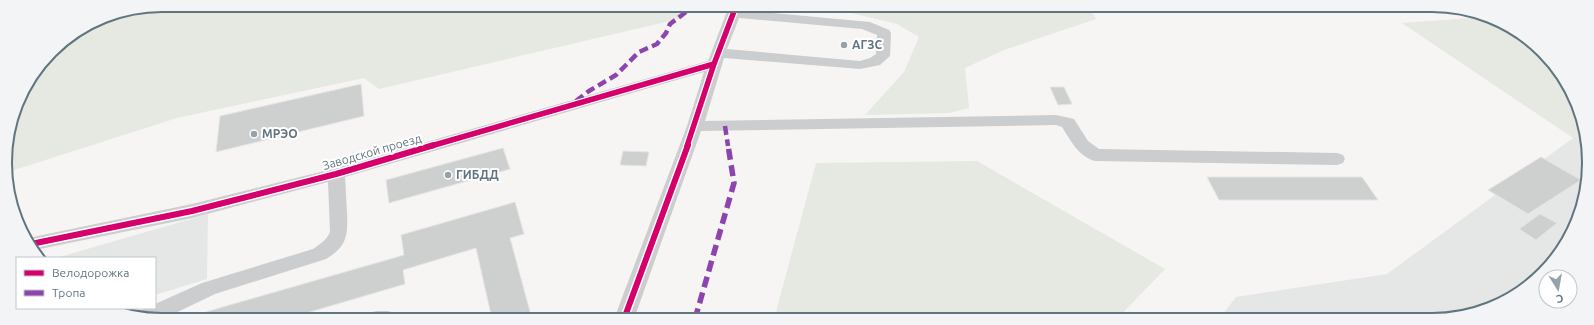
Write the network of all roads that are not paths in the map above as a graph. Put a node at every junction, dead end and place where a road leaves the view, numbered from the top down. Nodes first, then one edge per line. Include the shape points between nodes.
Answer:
1 (733, 12) edge
2 (757, 12) edge
3 (716, 59) junction
4 (695, 126) junction
5 (1337, 159) dead end
6 (336, 174) junction
7 (35, 243) edge
8 (157, 313) edge
9 (626, 313) edge

1 - 3 street
2 - 3 street via 865,26 884,33 883,56 875,62 860,65
3 - 4 street
3 - 6 street, Заводской проезд
4 - 5 street via 1056,120 1068,123 1082,145 1095,155
4 - 9 street
6 - 7 street, Заводской проезд via 192,211
6 - 8 street via 339,232 338,239 331,247 319,254 209,288

